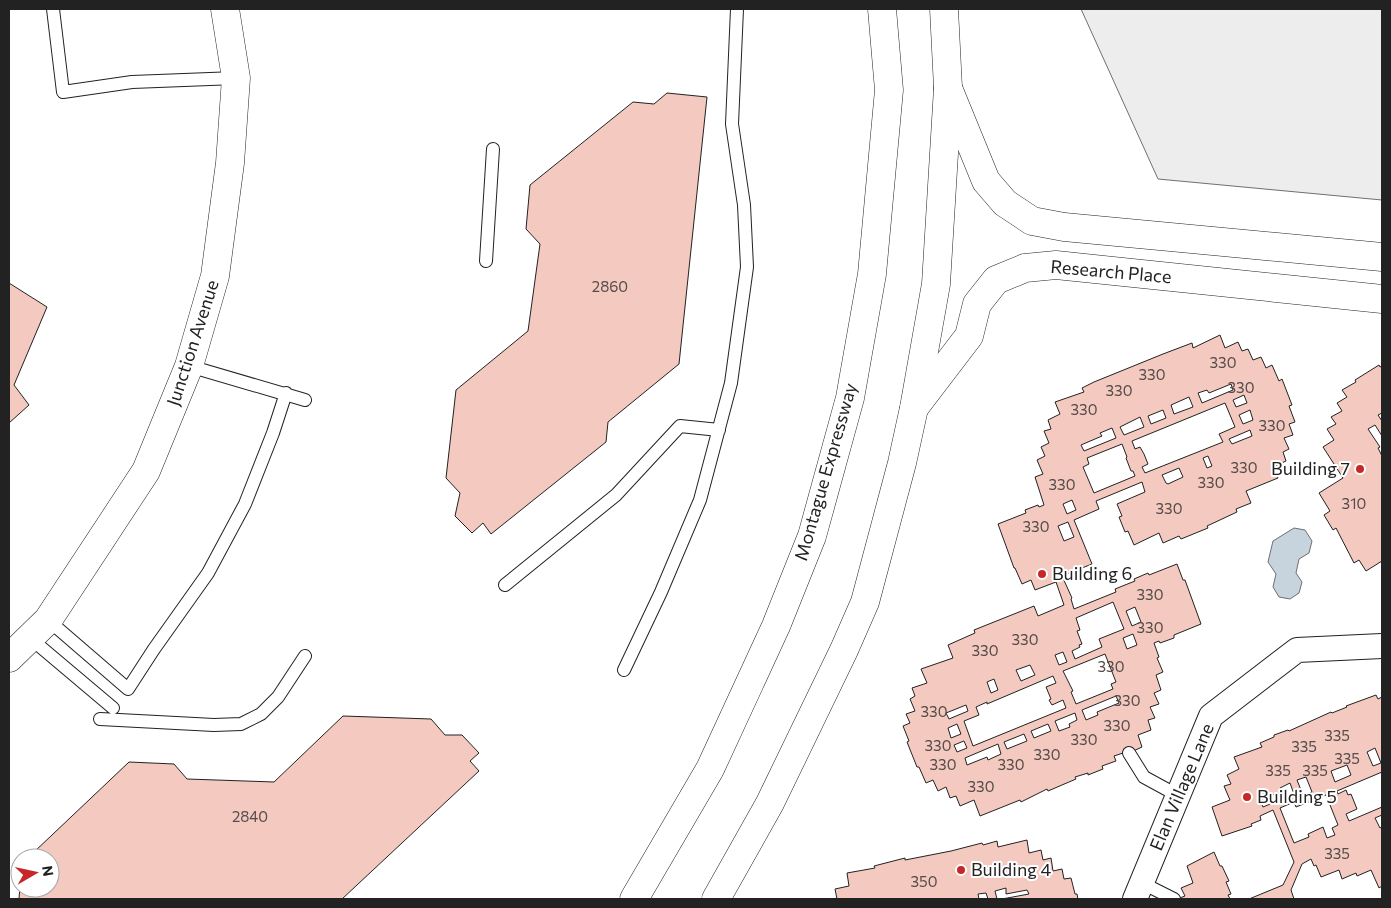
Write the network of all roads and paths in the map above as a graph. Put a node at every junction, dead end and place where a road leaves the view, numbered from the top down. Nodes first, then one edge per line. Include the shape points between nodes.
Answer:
1 (52, 9) edge
2 (225, 9) edge
3 (737, 9) edge
4 (882, 9) edge
5 (944, 9) edge
6 (236, 78) junction
7 (948, 88) junction
8 (493, 149) dead end
9 (1382, 257) edge
10 (486, 261) dead end
11 (1382, 300) edge
12 (189, 366) junction
13 (286, 393) junction
14 (306, 400) dead end
15 (914, 408) junction
16 (719, 430) junction
17 (505, 586) dead end
18 (39, 629) junction
19 (1382, 643) edge
20 (305, 656) dead end
21 (9, 658) edge
22 (624, 670) dead end
23 (113, 708) dead end
24 (100, 719) dead end
25 (1129, 753) dead end
26 (1177, 795) junction
27 (1139, 891) edge
28 (634, 899) edge
29 (716, 899) edge
30 (1174, 899) edge

1 - 6 lane via 63,92 132,82
2 - 6 main road, Junction Avenue
3 - 16 lane via 732,124 744,205 747,267 731,383
4 - 28 main road, Montague Expressway via 889,90 872,274 850,398 812,536 776,626 710,768
5 - 7 main road
6 - 12 main road, Junction Avenue via 230,163 215,276
7 - 9 main road via 986,181 1005,203 1032,221
7 - 15 main road via 936,284
8 - 10 lane
11 - 15 main road, Research Place via 1056,265 1025,268 996,280 977,304 969,336
12 - 13 lane
12 - 18 main road, Junction Avenue via 146,472
13 - 14 lane
13 - 18 lane via 245,504 208,573 128,689
15 - 29 main road via 865,602 770,803
16 - 17 lane via 680,426 616,495
16 - 22 lane via 700,500
18 - 21 main road, Junction Avenue
18 - 23 lane
19 - 26 street, Elan Village Lane via 1297,650 1211,716
20 - 24 lane via 278,697 261,714 241,724
25 - 26 lane via 1144,777
26 - 27 street, Elan Village Lane
27 - 30 lane

